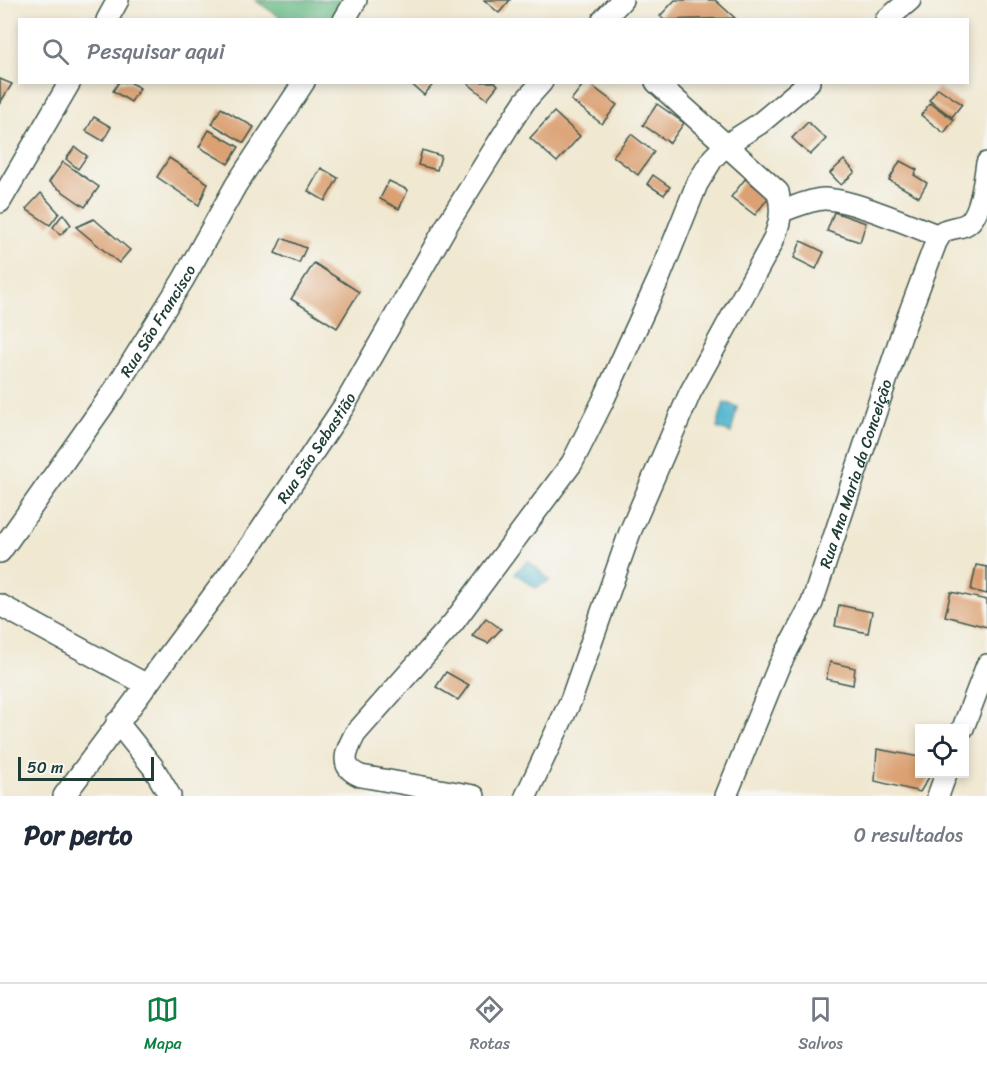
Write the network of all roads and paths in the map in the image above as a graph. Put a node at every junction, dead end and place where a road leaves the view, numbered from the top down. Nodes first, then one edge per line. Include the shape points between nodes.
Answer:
1 (118, 0) edge
2 (356, 0) edge
3 (622, 0) edge
4 (910, 0) edge
5 (107, 18) edge
6 (345, 18) edge
7 (605, 18) edge
8 (888, 18) edge
9 (69, 84) edge
10 (303, 84) edge
11 (540, 84) edge
12 (658, 84) edge
13 (807, 84) edge
14 (726, 145) junction
15 (987, 163) edge
16 (0, 202) edge
17 (782, 212) junction
18 (939, 236) junction
19 (0, 552) edge
20 (0, 605) edge
21 (987, 665) edge
22 (147, 685) junction
23 (117, 722) junction
24 (965, 724) edge
25 (945, 778) edge
26 (64, 796) edge
27 (170, 796) edge
28 (474, 796) edge
29 (526, 796) edge
30 (726, 796) edge
31 (938, 796) edge

1 - 5 street
2 - 6 street
3 - 7 street
4 - 8 street
9 - 16 street
10 - 19 street, Rua São Francisco via 236,185 116,389
11 - 22 street, Rua São Sebastião via 513,119 447,225 344,406 244,554
12 - 14 street
13 - 14 street
14 - 17 street via 778,192
14 - 28 street via 697,184 660,276 572,463 453,623 355,734 347,751 347,765 354,773
15 - 18 street via 981,198 972,219
17 - 18 street via 831,199
17 - 29 street via 772,243 690,393 630,532 571,700
18 - 30 street, Rua Ana Maria da Conceição via 902,333 812,603 778,668
20 - 22 street
21 - 24 street
22 - 23 street, Rua São Sebastião
23 - 26 street, Rua São Sebastião
23 - 27 street via 153,767
25 - 31 street

